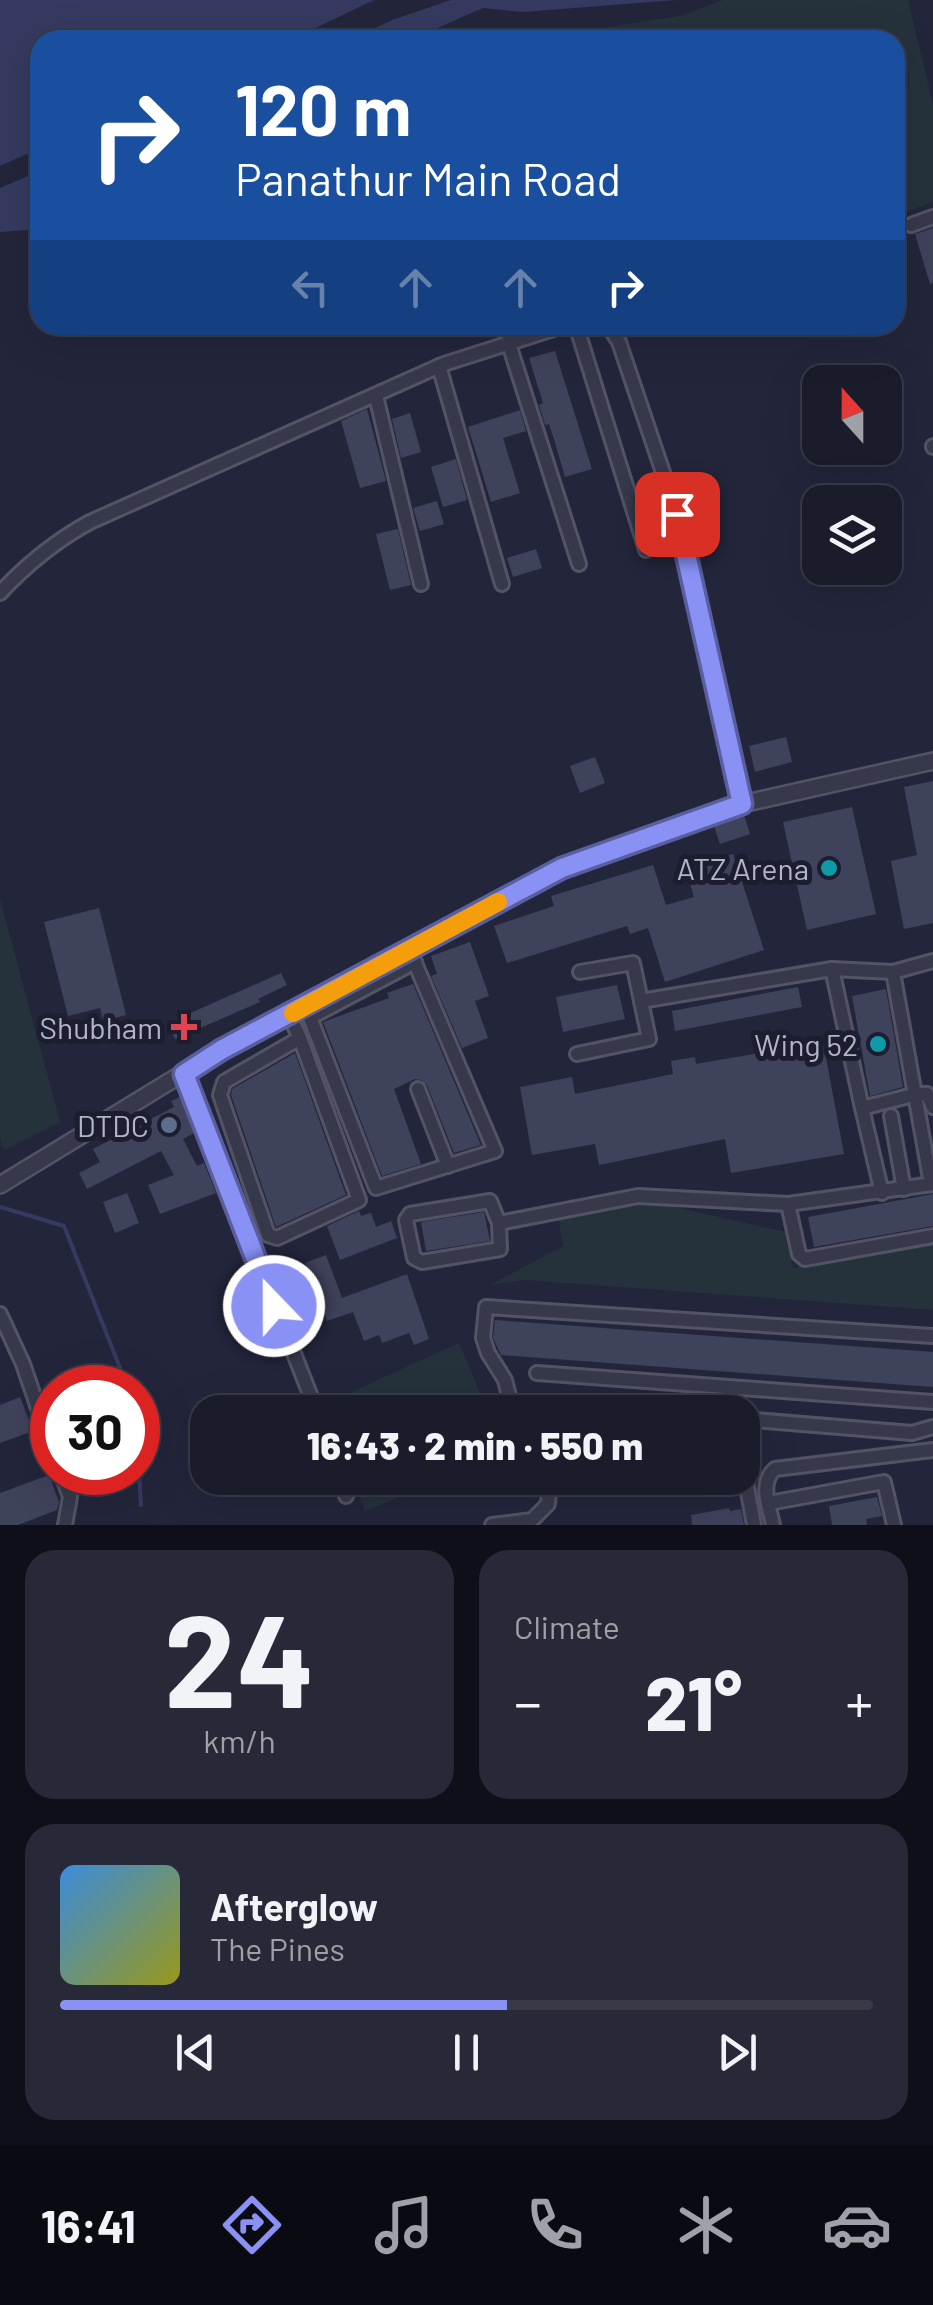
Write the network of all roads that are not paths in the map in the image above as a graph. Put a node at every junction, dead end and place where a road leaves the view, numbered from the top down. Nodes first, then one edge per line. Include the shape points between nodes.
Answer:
1 (933, 217) edge
2 (911, 224) dead end
3 (530, 335) edge
4 (579, 335) edge
5 (614, 335) edge
6 (508, 341) junction
7 (440, 366) junction
8 (376, 396) junction
9 (646, 550) dead end
10 (579, 564) dead end
11 (421, 584) dead end
12 (502, 584) dead end
13 (0, 593) edge
14 (933, 761) edge
15 (742, 804) junction
16 (412, 956) junction
17 (933, 961) edge
18 (832, 969) junction
19 (580, 972) dead end
20 (893, 972) junction
21 (641, 1001) junction
22 (308, 1012) junction
23 (289, 1014) junction
24 (300, 1038) junction
25 (577, 1054) dead end
26 (184, 1074) junction
27 (418, 1088) dead end
28 (916, 1094) junction
29 (862, 1108) junction
30 (933, 1108) edge
31 (891, 1116) dead end
32 (448, 1166) junction
33 (932, 1184) edge
34 (0, 1185) edge
35 (904, 1189) junction
36 (882, 1193) junction
37 (788, 1204) junction
38 (499, 1223) junction
39 (933, 1236) edge
40 (0, 1314) edge
41 (933, 1336) edge
42 (536, 1373) dead end
43 (30, 1387) edge
44 (728, 1389) junction
45 (310, 1395) edge
46 (508, 1395) edge
47 (729, 1395) edge
48 (933, 1402) edge
49 (760, 1420) edge
50 (933, 1426) edge
51 (933, 1450) edge
52 (69, 1495) edge
53 (549, 1495) edge
54 (748, 1495) edge
55 (769, 1503) junction
56 (64, 1525) edge
57 (492, 1525) edge
58 (754, 1525) edge
59 (773, 1525) edge
60 (894, 1525) edge

1 - 2 street
3 - 6 street
4 - 9 street
5 - 15 street via 677,514
6 - 7 street
6 - 10 street
7 - 8 street
7 - 12 street
8 - 11 street
8 - 13 street via 90,522 58,540
14 - 15 street
15 - 16 street via 562,868
16 - 22 street
16 - 32 street via 495,1151
17 - 20 street
18 - 20 street
18 - 21 street
18 - 29 street
19 - 21 street via 632,962
20 - 28 street
21 - 25 street via 649,1039
22 - 23 street
22 - 32 street via 376,1188
23 - 24 street
23 - 26 street
24 - 24 street via 220,1088 268,1235 277,1238 359,1200
26 - 34 street
26 - 45 street
27 - 32 street
28 - 29 street
28 - 30 street via 928,1094
28 - 33 street
29 - 36 street
31 - 35 street
33 - 35 street
35 - 36 street
36 - 37 street
37 - 38 street via 638,1196
37 - 39 street via 804,1258
38 - 38 street via 490,1200 414,1212 406,1220 414,1258 422,1262 497,1251
40 - 43 street
41 - 46 street via 486,1306 483,1338
42 - 44 street
44 - 47 street
44 - 48 street
49 - 50 street via 912,1433
51 - 55 street via 775,1469 765,1486
52 - 56 street
53 - 57 street via 532,1520
54 - 58 street
55 - 59 street
55 - 60 street via 884,1482

